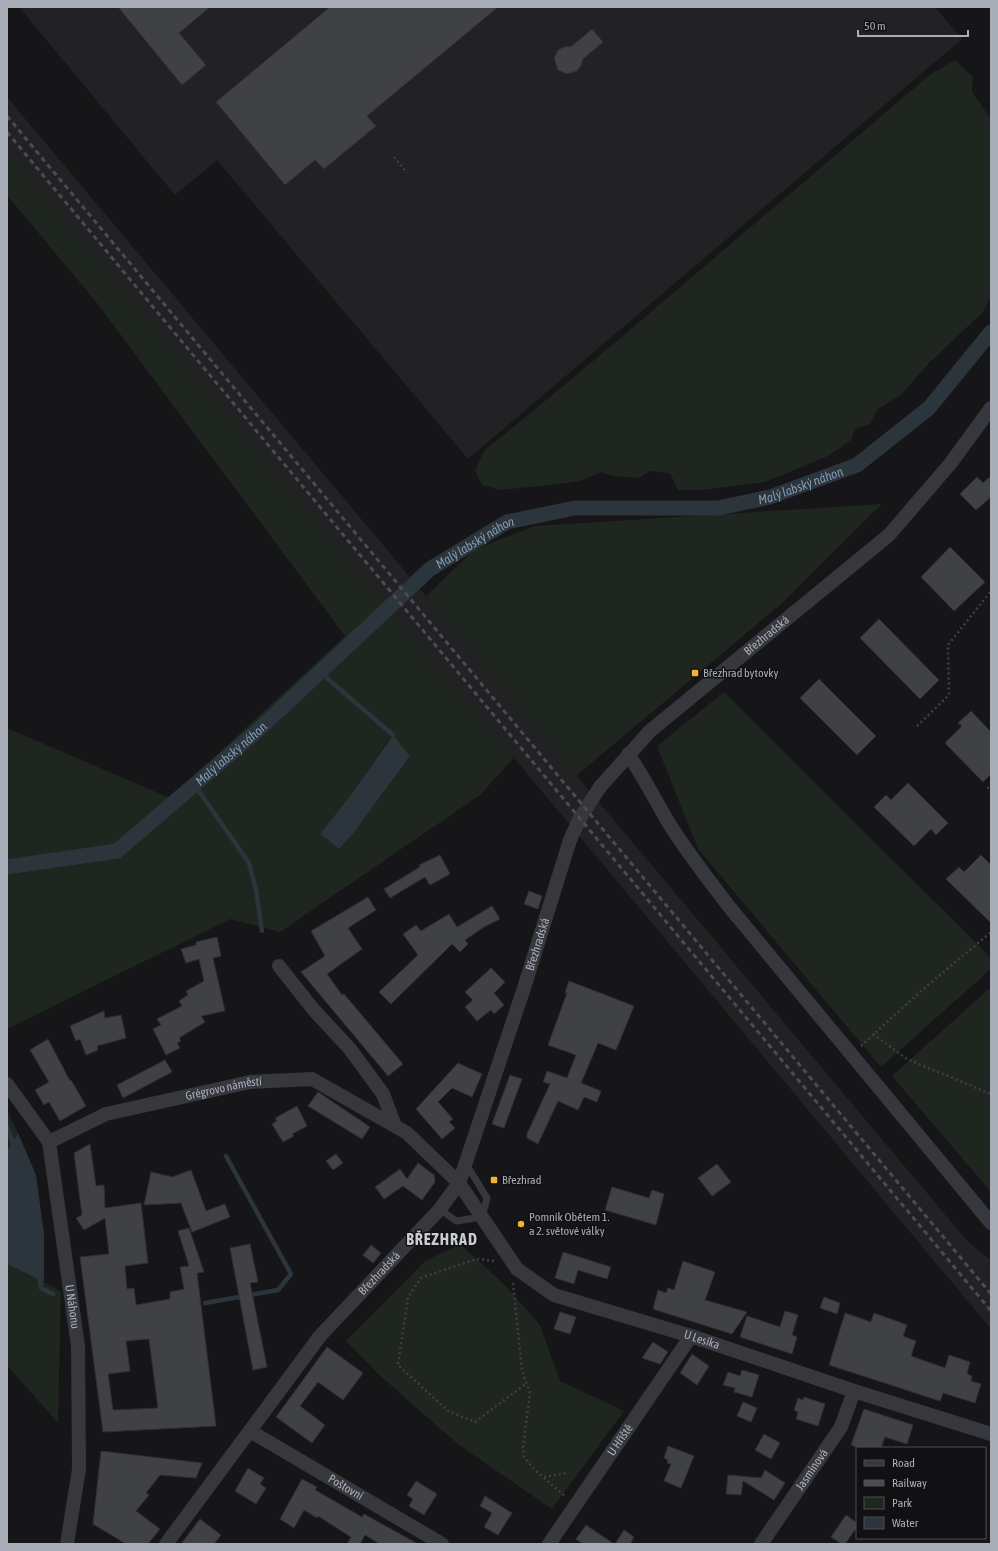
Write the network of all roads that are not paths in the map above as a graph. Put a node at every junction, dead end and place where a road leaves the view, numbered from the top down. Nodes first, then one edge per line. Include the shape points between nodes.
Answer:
1 (991, 408) edge
2 (628, 754) junction
3 (279, 966) dead end
4 (7, 1084) edge
5 (395, 1126) junction
6 (49, 1142) junction
7 (466, 1163) junction
8 (459, 1183) junction
9 (440, 1209) junction
10 (482, 1217) junction
11 (991, 1223) edge
12 (691, 1336) junction
13 (854, 1391) junction
14 (250, 1431) junction
15 (991, 1434) edge
16 (67, 1544) edge
17 (166, 1544) edge
18 (442, 1544) edge
19 (549, 1544) edge
20 (761, 1544) edge

1 - 2 street, Březhradská via 950,464 889,535 650,731
2 - 7 street, Březhradská via 600,787 570,840
2 - 11 street via 693,860
3 - 5 street via 313,1009 350,1049 383,1094
4 - 6 street, U Náhonu
5 - 6 street, Grégrovo náměstí via 312,1079 250,1082 106,1114
5 - 8 street, Grégrovo náměstí via 408,1134
6 - 16 street, U Náhonu via 78,1346 79,1470
7 - 8 street, Březhradská
7 - 10 lane via 487,1198
8 - 9 street, Březhradská
8 - 10 street, U Lesíka
9 - 10 lane via 456,1221
9 - 14 street, Březhradská via 320,1336
10 - 12 street, U Lesíka via 517,1269 554,1295
12 - 13 street, U Lesíka
12 - 19 street, U Hřiště
13 - 15 street, U Lesíka
13 - 20 street, Jasmínová via 841,1427
14 - 17 street, Březhradská
14 - 18 street, Poštovní

